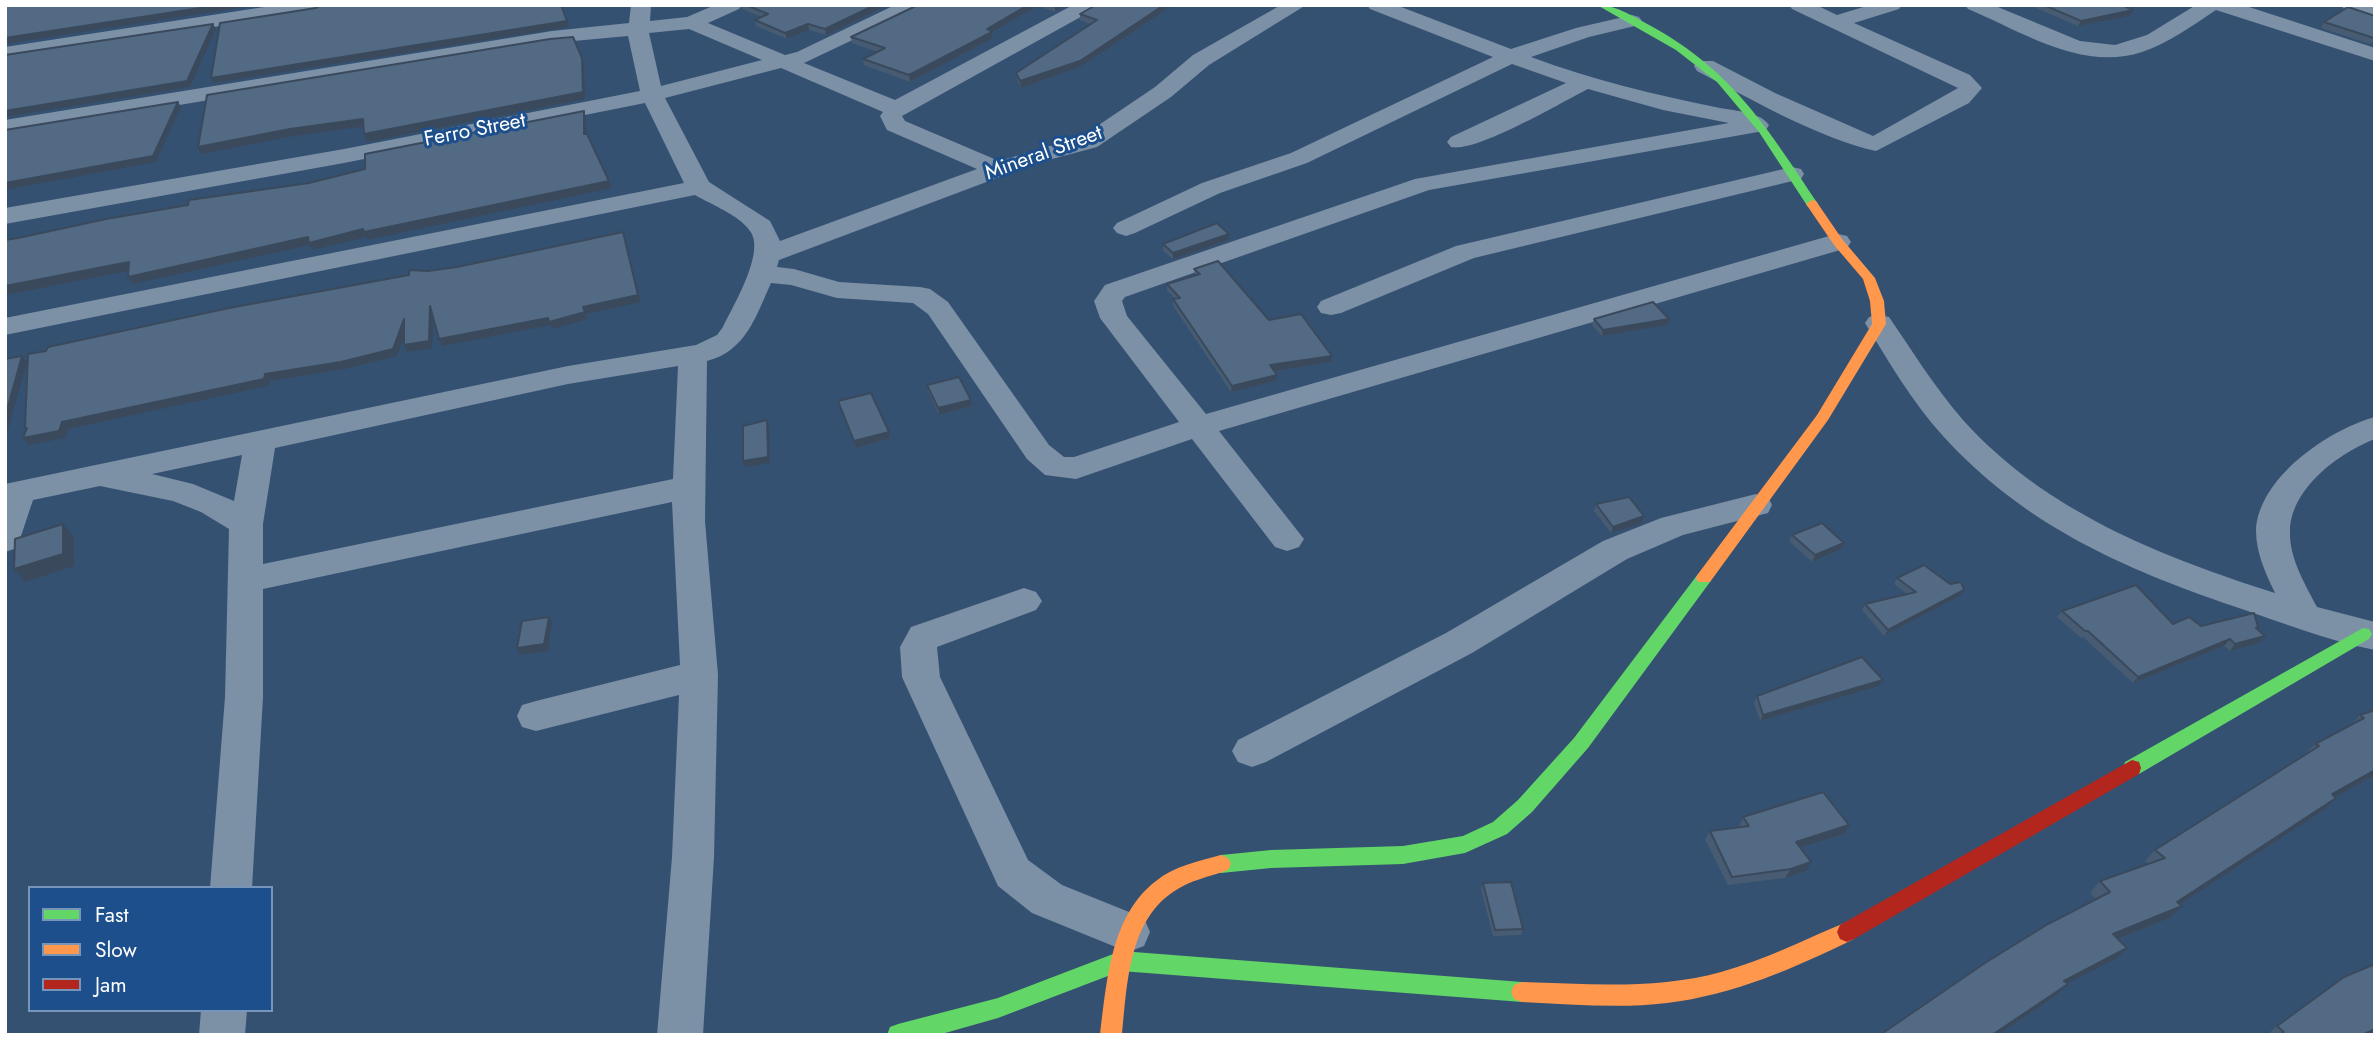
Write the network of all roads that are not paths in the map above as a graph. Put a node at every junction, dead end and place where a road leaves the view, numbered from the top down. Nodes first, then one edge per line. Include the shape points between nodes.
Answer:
1 (318, 5) edge
2 (641, 5) edge
3 (732, 5) edge
4 (911, 5) edge
5 (1088, 5) edge
6 (1296, 5) edge
7 (1377, 5) edge
8 (1602, 5) edge
9 (1799, 5) edge
10 (1892, 5) edge
11 (1975, 5) edge
12 (2210, 5) edge
13 (2222, 5) edge
14 (2351, 5) edge
15 (2375, 14) edge
16 (1633, 20) junction
17 (1835, 22) junction
18 (691, 23) junction
19 (638, 28) junction
20 (5, 52) edge
21 (2375, 55) edge
22 (1509, 57) junction
23 (787, 62) junction
24 (1705, 66) junction
25 (1585, 82) junction
26 (652, 95) junction
27 (896, 109) junction
28 (1756, 123) junction
29 (5, 127) edge
30 (1459, 142) dead end
31 (1000, 170) junction
32 (1792, 174) junction
33 (699, 187) junction
34 (5, 216) edge
35 (1126, 228) dead end
36 (1838, 242) junction
37 (764, 265) junction
38 (1331, 307) dead end
39 (1879, 323) junction
40 (5, 327) edge
41 (693, 355) junction
42 (1197, 427) junction
43 (2375, 427) edge
44 (261, 439) junction
45 (96, 476) junction
46 (689, 487) junction
47 (12, 494) edge
48 (1756, 505) junction
49 (246, 524) junction
50 (1287, 539) dead end
51 (5, 540) edge
52 (246, 580) junction
53 (1024, 601) dead end
54 (2302, 614) junction
55 (2369, 635) edge
56 (699, 675) junction
57 (536, 716) dead end
58 (1252, 751) dead end
59 (231, 886) edge
60 (1124, 946) junction
61 (223, 1012) edge
62 (222, 1035) edge
63 (680, 1035) edge
64 (898, 1035) edge
65 (1111, 1035) edge

1 - 20 street
2 - 19 street
3 - 18 street
4 - 23 street
5 - 27 street
6 - 31 street, Mineral Street via 1201,60 1103,135
7 - 22 street
8 - 16 street
9 - 17 street
10 - 17 street
11 - 12 street via 2076,48 2104,53 2145,44
13 - 21 street
14 - 15 street
16 - 22 street
16 - 24 street
17 - 24 street via 1971,88 1961,98 1876,144
18 - 19 street
18 - 23 street
19 - 26 street
19 - 29 street via 538,39
22 - 25 street
22 - 35 street via 1299,158 1211,188
23 - 26 street, Ferro Street
23 - 27 street
24 - 28 street
25 - 28 street
25 - 30 street
26 - 33 street
26 - 34 street, Ferro Street
27 - 31 street via 891,116 895,125
28 - 32 street
28 - 42 street via 1424,184 1115,292 1108,302 1114,318
31 - 37 street, Mineral Street
32 - 36 street
32 - 38 street via 1465,252
33 - 37 street via 761,226 767,238
33 - 40 street
36 - 39 street via 1870,280
36 - 42 street
37 - 41 street via 732,335 712,350
37 - 42 street via 837,290 920,295 938,308 1038,452 1056,467 1076,468
39 - 48 street via 1824,418
39 - 54 street via 1932,405 1985,463 2025,496 2160,568
41 - 44 street via 595,369
41 - 46 street
42 - 50 street
43 - 54 street via 2332,450 2283,496 2273,524 2274,549
44 - 45 street
44 - 49 street
45 - 47 street
45 - 49 street via 180,490 205,498
46 - 52 street
46 - 56 street
47 - 51 street
48 - 58 street via 1673,526 1615,550 1459,643
48 - 60 street via 1581,744 1520,812 1494,832 1467,844 1407,855 1284,856 1187,871 1159,888 1140,911
49 - 52 street
52 - 59 street via 244,697
53 - 60 street via 924,637 918,646 921,677 1013,873
54 - 55 street
55 - 60 street via 1847,932 1748,975 1700,987 1641,995 1512,992
56 - 57 street
56 - 63 street via 693,857
60 - 64 street via 998,1008
60 - 65 street
61 - 62 street

